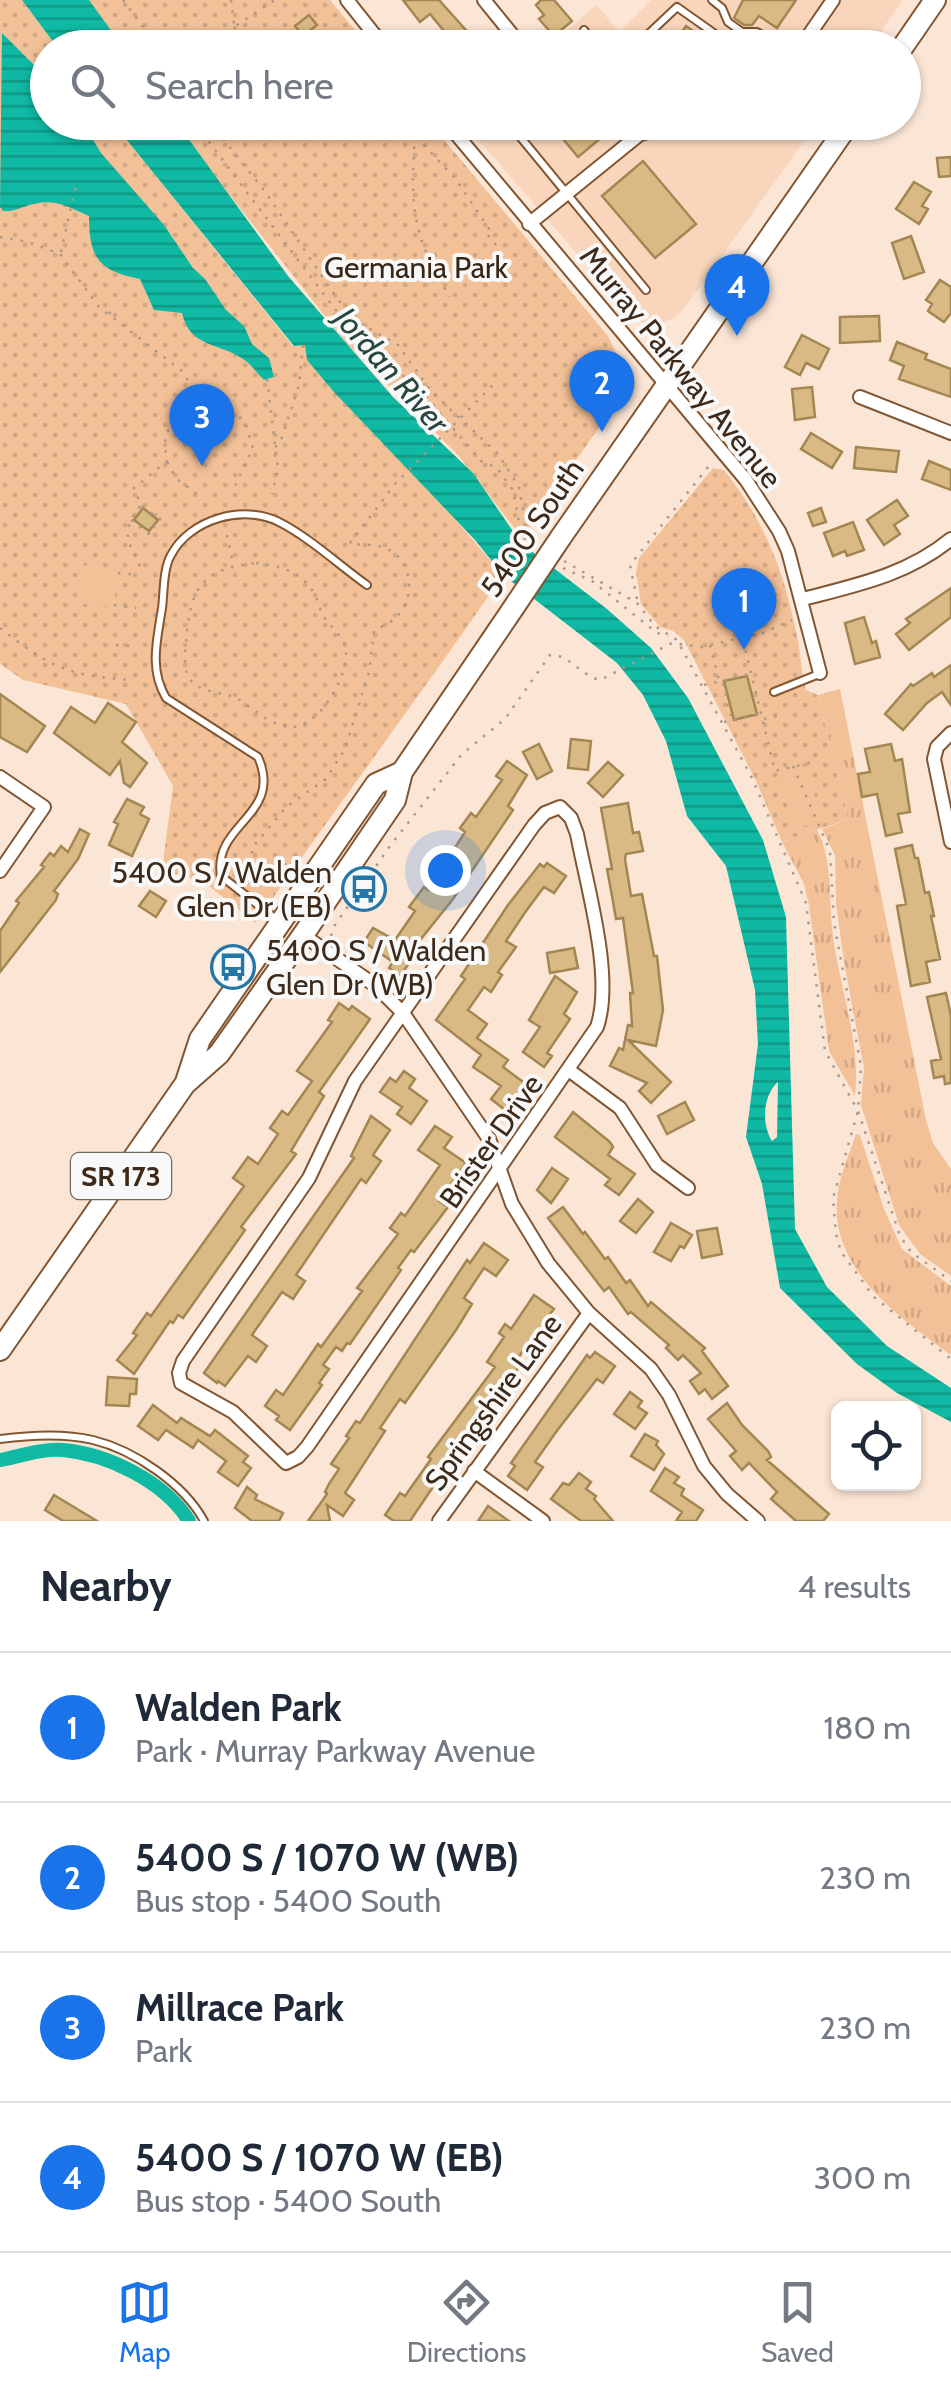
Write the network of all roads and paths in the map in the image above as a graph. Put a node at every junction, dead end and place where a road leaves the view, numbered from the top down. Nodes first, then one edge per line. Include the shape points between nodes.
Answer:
1 (123, 0) edge
2 (232, 0) edge
3 (275, 0) edge
4 (347, 0) edge
5 (484, 0) edge
6 (712, 0) edge
7 (833, 0) edge
8 (935, 0) edge
9 (234, 27) junction
10 (146, 30) edge
11 (231, 30) edge
12 (237, 30) edge
13 (371, 30) edge
14 (508, 30) edge
15 (653, 30) edge
16 (710, 30) edge
17 (739, 30) edge
18 (812, 30) edge
19 (914, 30) edge
20 (208, 140) edge
21 (224, 140) edge
22 (415, 140) edge
23 (419, 140) edge
24 (461, 140) edge
25 (523, 140) edge
26 (630, 140) edge
27 (837, 140) edge
28 (76, 185) dead end
29 (566, 192) junction
30 (529, 224) junction
31 (0, 236) edge
32 (499, 249) dead end
33 (60, 254) junction
34 (646, 290) dead end
35 (450, 298) dead end
36 (116, 306) dead end
37 (108, 315) junction
38 (303, 345) dead end
39 (267, 379) dead end
40 (496, 382) dead end
41 (666, 386) junction
42 (860, 397) dead end
43 (197, 407) junction
44 (458, 420) junction
45 (451, 427) junction
46 (951, 433) edge
47 (275, 447) junction
48 (723, 450) junction
49 (167, 461) junction
50 (234, 488) dead end
51 (272, 494) dead end
52 (199, 496) dead end
53 (141, 505) junction
54 (130, 519) junction
55 (164, 522) dead end
56 (227, 535) dead end
57 (153, 537) dead end
58 (951, 538) edge
59 (558, 547) junction
60 (550, 561) dead end
61 (234, 565) junction
62 (140, 566) dead end
63 (118, 572) dead end
64 (139, 575) dead end
65 (368, 585) dead end
66 (803, 600) junction
67 (638, 603) junction
68 (114, 605) dead end
69 (136, 608) dead end
70 (793, 620) dead end
71 (0, 628) edge
72 (761, 634) junction
73 (674, 638) junction
74 (742, 638) junction
75 (762, 641) dead end
76 (680, 644) junction
77 (116, 645) dead end
78 (132, 646) dead end
79 (710, 646) junction
80 (751, 673) junction
81 (820, 674) joint
82 (131, 680) dead end
83 (721, 681) junction
84 (702, 686) junction
85 (774, 692) dead end
86 (780, 715) dead end
87 (762, 717) junction
88 (732, 720) junction
89 (722, 722) junction
90 (951, 732) edge
91 (813, 762) dead end
92 (793, 766) junction
93 (402, 772) junction
94 (0, 778) edge
95 (951, 842) edge
96 (0, 871) edge
97 (240, 893) junction
98 (280, 922) junction
99 (303, 935) junction
100 (332, 936) dead end
101 (403, 1013) junction
102 (570, 1072) junction
103 (185, 1084) junction
104 (858, 1111) junction
105 (501, 1170) junction
106 (688, 1188) dead end
107 (951, 1281) edge
108 (589, 1313) junction
109 (0, 1350) edge
110 (951, 1360) edge
111 (0, 1440) edge
112 (474, 1471) junction
113 (204, 1521) edge
114 (440, 1521) edge
115 (543, 1521) edge
116 (758, 1521) edge

1 - 10 path
2 - 9 path
3 - 9 path
4 - 13 street
5 - 14 street
6 - 17 lane
7 - 18 street
8 - 19 main road
9 - 11 path
9 - 12 path
15 - 16 lane via 677,7
20 - 45 path via 341,317
21 - 44 path via 356,321 398,344
22 - 35 path via 415,214 424,254
23 - 32 path via 455,178
24 - 30 street, Murray Parkway Avenue
25 - 29 lane
26 - 29 street
27 - 41 main road, 5400 South / SR 173
28 - 33 path
29 - 30 street
29 - 34 lane
30 - 41 street, Murray Parkway Avenue
31 - 33 path
33 - 37 path
36 - 37 path
37 - 43 path via 182,371
38 - 47 path via 299,385
39 - 47 path
40 - 44 path
41 - 48 street, Murray Parkway Avenue
41 - 59 main road, 5400 South / SR 173
42 - 46 street
43 - 49 path via 177,418 166,437
43 - 50 path via 231,411 244,423 252,448
44 - 45 path
44 - 45 path via 498,454 520,487 526,531 540,550 526,542 513,490
45 - 97 path via 394,484 349,544 395,554 407,569 407,600 392,621 374,631 345,749 326,779 286,807 252,848 250,878
47 - 51 path
48 - 66 street, Murray Parkway Avenue via 779,531
48 - 67 path via 630,565
49 - 52 path via 175,479
49 - 53 path via 134,488
53 - 54 path
53 - 55 path
54 - 57 path
54 - 62 path via 126,537
56 - 61 path
58 - 66 street via 884,578
59 - 67 path
59 - 93 main road, 5400 South / SR 173, bridge
60 - 73 path via 592,582 656,633
61 - 61 path via 282,566 304,579 325,619 342,635 346,666 308,723 291,727 269,720 188,677 188,614 195,593 204,579
63 - 64 path
65 - 97 lane via 278,522 253,514 224,516 194,530 170,556 157,683 166,698 258,757 265,773 264,796 218,860 221,876
66 - 81 street, Murray Parkway Avenue
67 - 73 path
68 - 69 path
70 - 72 path
71 - 82 path via 41,660 73,674
72 - 74 path
72 - 75 path
73 - 76 path
74 - 79 path
74 - 80 path
76 - 79 path
76 - 84 path
76 - 100 path via 605,678 591,678 550,655 504,719 462,754 390,846
77 - 78 path
79 - 83 path
80 - 83 path
80 - 87 path
81 - 85 lane
83 - 84 path
83 - 88 path
84 - 89 path
86 - 87 path
87 - 88 path
87 - 92 path via 775,770
88 - 89 path
89 - 104 path via 800,884 822,1040
90 - 95 street via 934,759
91 - 92 path
92 - 104 path via 832,858 834,923 860,1066
93 - 98 main road, 5400 South / SR 173 via 376,784
93 - 99 main road, 5400 South / SR 173 via 395,800
94 - 96 street via 44,807
97 - 98 lane
98 - 103 main road, 5400 South / SR 173 via 200,1040
99 - 101 street
99 - 103 main road, 5400 South / SR 173 via 219,1054
101 - 102 street, Brister Drive via 534,825 560,807 578,834 604,989 597,1027
101 - 105 street via 488,1139
101 - 105 street, Brister Drive via 352,1087 309,1178 186,1356 181,1383 232,1412 286,1463 298,1457
102 - 105 street, Brister Drive
102 - 106 street via 620,1108 658,1165
103 - 109 main road, 5400 South / SR 173
104 - 107 path via 900,1236
104 - 110 path via 833,1198 842,1252 874,1297
105 - 108 street via 522,1224
108 - 112 street, Springshire Lane
108 - 116 street via 651,1370 704,1466
111 - 113 lane via 66,1436 112,1447 178,1488
112 - 114 street, Springshire Lane
112 - 115 street

